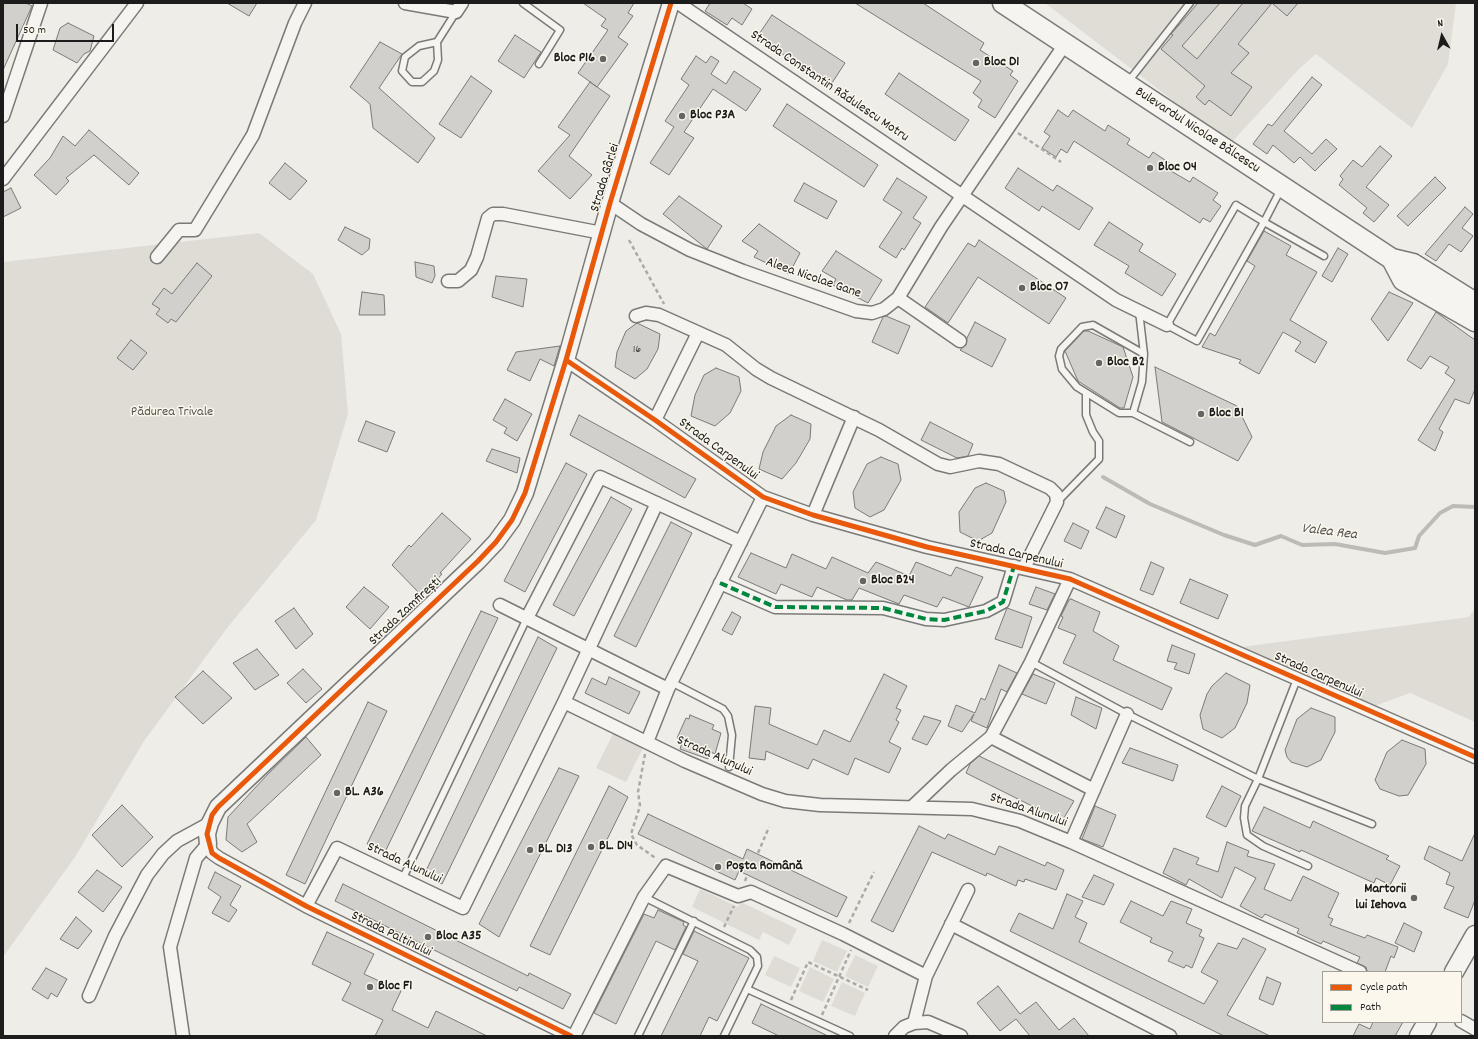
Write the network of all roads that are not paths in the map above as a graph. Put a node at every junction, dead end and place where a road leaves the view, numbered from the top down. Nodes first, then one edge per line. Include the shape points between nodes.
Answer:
1 (41, 3) edge
2 (137, 3) edge
3 (305, 3) edge
4 (405, 3) edge
5 (523, 3) edge
6 (670, 3) edge
7 (678, 3) edge
8 (1003, 3) edge
9 (1190, 3) edge
10 (459, 7) edge
11 (437, 42) junction
12 (1065, 44) junction
13 (539, 64) dead end
14 (1126, 85) junction
15 (3, 116) edge
16 (3, 179) edge
17 (1282, 186) junction
18 (963, 195) junction
19 (610, 203) junction
20 (1264, 222) junction
21 (602, 232) junction
22 (1324, 256) dead end
23 (157, 257) dead end
24 (1392, 259) junction
25 (448, 281) dead end
26 (898, 298) junction
27 (1475, 303) edge
28 (1139, 311) junction
29 (636, 316) dead end
30 (1475, 321) edge
31 (1167, 325) junction
32 (698, 332) junction
33 (960, 341) dead end
34 (1144, 354) junction
35 (566, 360) junction
36 (1086, 394) junction
37 (1133, 413) junction
38 (854, 417) junction
39 (655, 420) junction
40 (1190, 442) dead end
41 (763, 497) junction
42 (1057, 502) junction
43 (657, 503) junction
44 (813, 515) junction
45 (741, 542) junction
46 (1019, 567) junction
47 (1070, 579) junction
48 (720, 583) junction
49 (500, 605) dead end
50 (528, 618) junction
51 (588, 648) junction
52 (1031, 662) junction
53 (1297, 679) junction
54 (670, 686) junction
55 (564, 702) junction
56 (1127, 714) junction
57 (991, 737) junction
58 (647, 742) junction
59 (1475, 757) edge
60 (729, 767) dead end
61 (1258, 779) junction
62 (1094, 790) junction
63 (913, 806) junction
64 (210, 823) junction
65 (1372, 824) dead end
66 (1071, 842) junction
67 (208, 844) junction
68 (1308, 866) dead end
69 (402, 880) junction
70 (968, 890) dead end
71 (644, 897) junction
72 (306, 906) junction
73 (694, 921) junction
74 (951, 924) junction
75 (1475, 935) edge
76 (1358, 971) edge
77 (1455, 971) edge
78 (926, 976) junction
79 (747, 989) junction
80 (89, 996) dead end
81 (1462, 1022) edge
82 (914, 1023) junction
83 (1426, 1023) edge
84 (1475, 1029) edge
85 (183, 1036) edge
86 (571, 1036) edge
87 (574, 1036) edge
88 (638, 1036) edge
89 (724, 1036) edge
90 (850, 1036) edge
91 (895, 1036) edge
92 (961, 1036) edge
93 (1170, 1036) edge
94 (1419, 1036) edge

1 - 15 street
2 - 16 street
3 - 23 street via 253,135 195,230 179,230
4 - 10 street
5 - 13 lane via 560,30
6 - 19 street, Strada Gârlei
7 - 18 street, Strada Constantin Rădulescu Motru
8 - 12 main road, Bulevardul Nicolae Bălcescu
9 - 14 lane
10 - 11 lane
11 - 11 lane via 419,46 405,57 402,71 412,82 422,82 434,71 438,60
12 - 14 main road, Bulevardul Nicolae Bălcescu
12 - 18 street
14 - 17 main road, Bulevardul Nicolae Bălcescu
17 - 20 lane
17 - 24 main road, Bulevardul Nicolae Bălcescu
18 - 26 street, Aleea Nicolae Gane
18 - 28 street, Strada Constantin Rădulescu Motru via 1116,300
19 - 21 street, Strada Gârlei
19 - 26 street, Aleea Nicolae Gane via 641,224 690,250 856,311 872,313 884,309
20 - 22 lane
20 - 31 lane via 1198,341
20 - 31 lane via 1236,205
21 - 25 street via 494,214 488,218 471,270 458,281
21 - 35 street, Strada Gârlei
24 - 27 main road, Bulevardul Nicolae Bălcescu via 1414,264
24 - 30 main road, Bulevardul Nicolae Bălcescu via 1403,280
26 - 33 street
28 - 31 street, Strada Constantin Rădulescu Motru
28 - 34 lane
29 - 32 street via 646,313 659,315
32 - 38 street via 726,345 771,378
32 - 39 street
34 - 36 lane via 1093,325 1082,327 1061,349 1059,356 1062,369
34 - 37 lane via 1142,382
35 - 39 street, Strada Carpenului
35 - 64 street, Strada Zamfirești via 525,493 512,520 496,542 218,807
36 - 37 lane via 1119,413
36 - 42 lane via 1086,415 1099,441 1099,459
37 - 40 lane
38 - 42 street via 938,464 950,468 979,461 999,464 1050,488 1056,494
38 - 44 street
39 - 41 street, Strada Carpenului
41 - 44 street, Strada Carpenului
41 - 45 street
42 - 46 street
43 - 45 street
43 - 50 street via 600,477
43 - 51 street, Strada Alunului
44 - 46 street, Strada Carpenului via 927,547
45 - 48 street
46 - 47 street, Strada Carpenului
46 - 48 street via 1003,602 986,611 944,620 926,619 883,608 774,607
47 - 52 street, Strada Carpenului
47 - 53 street, Strada Carpenului
48 - 54 street
49 - 50 street
50 - 51 street
50 - 69 lane
51 - 54 street
51 - 55 street, Strada Alunului
52 - 56 lane
52 - 57 street, Strada Carpenului
53 - 59 street, Strada Carpenului
53 - 61 lane
54 - 58 street
54 - 60 lane via 723,709 728,716 732,734
55 - 58 street, Strada Alunului
55 - 69 street, Strada Alunului via 463,908
56 - 61 lane
56 - 62 street
57 - 62 street
57 - 63 street, Strada Carpenului
58 - 63 street, Strada Alunului via 732,782 785,801 820,805
61 - 65 lane
61 - 68 lane via 1245,806 1247,835 1263,846
62 - 66 street
63 - 66 street, Strada Alunului via 972,809 1020,822
64 - 67 street, Strada Zamfirești
64 - 80 street via 177,842 163,854 147,875 115,936
66 - 76 street, Strada Alunului
67 - 72 street, Strada Paltinului via 212,853
67 - 85 street via 196,858 170,947
69 - 72 street, Strada Alunului via 337,848
70 - 74 street
71 - 73 lane
71 - 78 street via 666,866 738,896 751,892 856,940
71 - 87 street
72 - 86 street, Strada Paltinului
73 - 79 lane via 750,950 757,957 758,966
73 - 88 lane
74 - 78 street
74 - 93 street
75 - 77 main road
78 - 82 street
79 - 89 lane
79 - 90 lane
81 - 84 street
82 - 91 street via 904,1027
82 - 92 street via 928,1022
83 - 94 main road

